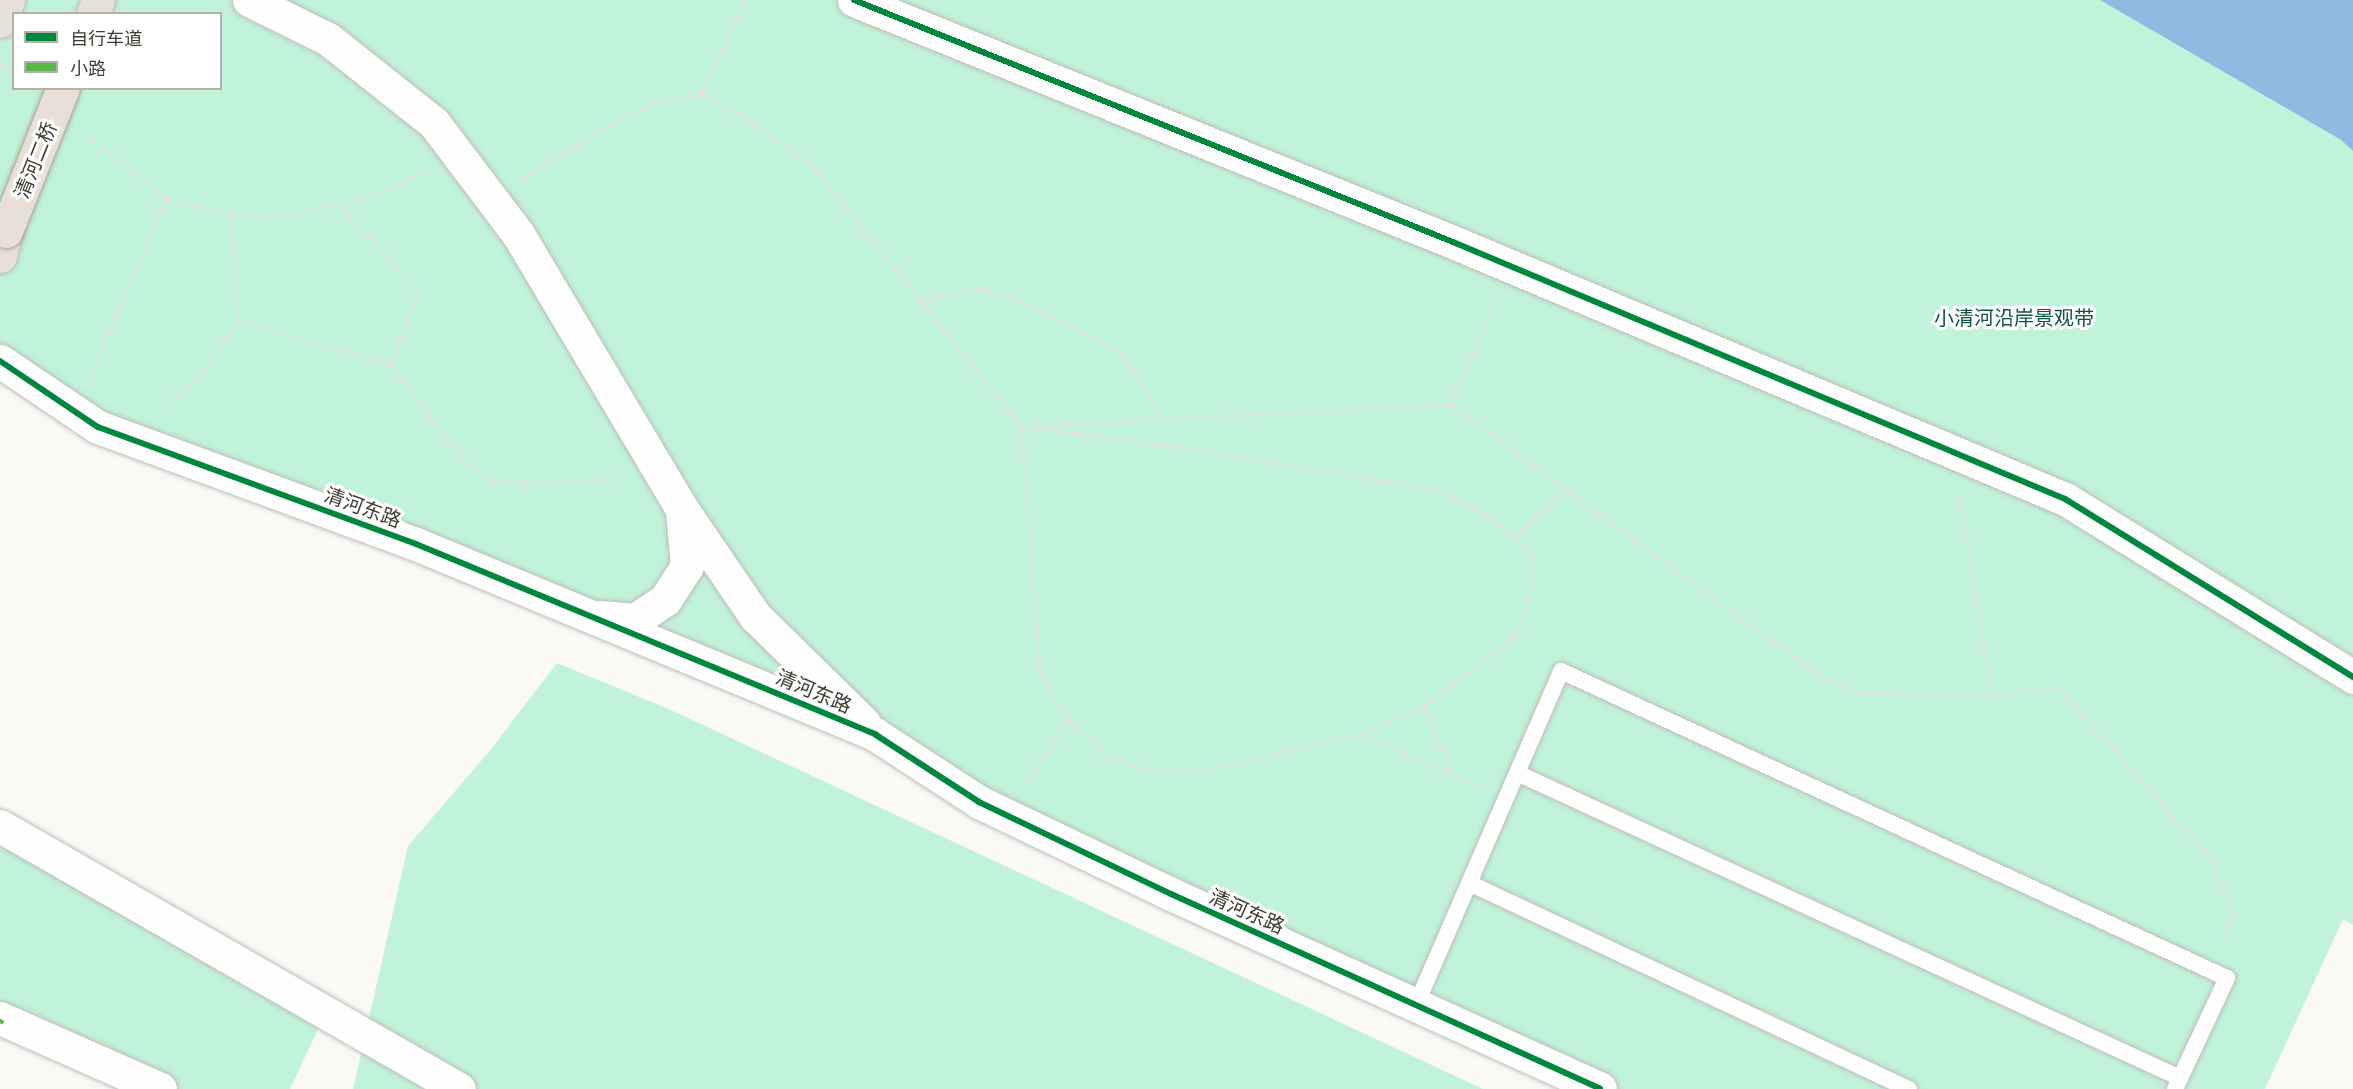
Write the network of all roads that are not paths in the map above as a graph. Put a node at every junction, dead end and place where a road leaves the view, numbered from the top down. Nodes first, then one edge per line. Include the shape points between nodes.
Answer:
1 (8, 0) edge
2 (249, 0) edge
3 (854, 0) edge
4 (0, 21) edge
5 (62, 90) edge
6 (3, 244) edge
7 (0, 361) edge
8 (682, 509) junction
9 (592, 617) junction
10 (2353, 677) edge
11 (876, 735) junction
12 (1517, 773) junction
13 (0, 826) edge
14 (1469, 883) junction
15 (1416, 1005) junction
16 (1, 1020) edge
17 (2177, 1083) edge
18 (160, 1089) edge
19 (459, 1089) edge
20 (1600, 1089) edge
21 (1909, 1089) edge

1 - 4 main road
2 - 8 street, 清河东路 via 328,39 434,123 518,234
3 - 10 street via 1510,266 2065,499
5 - 6 main road, 清河二桥, bridge
7 - 9 street, 清河东路 via 98,427 416,544
8 - 9 street via 687,566 665,600 635,620
8 - 11 street, 清河东路 via 755,616
9 - 11 street, 清河东路
11 - 15 street, 清河东路 via 980,802
12 - 14 lane
12 - 17 lane
12 - 17 lane via 1561,671 2227,978
13 - 19 street
14 - 15 lane
14 - 21 lane
15 - 20 street, 清河东路
16 - 18 street

